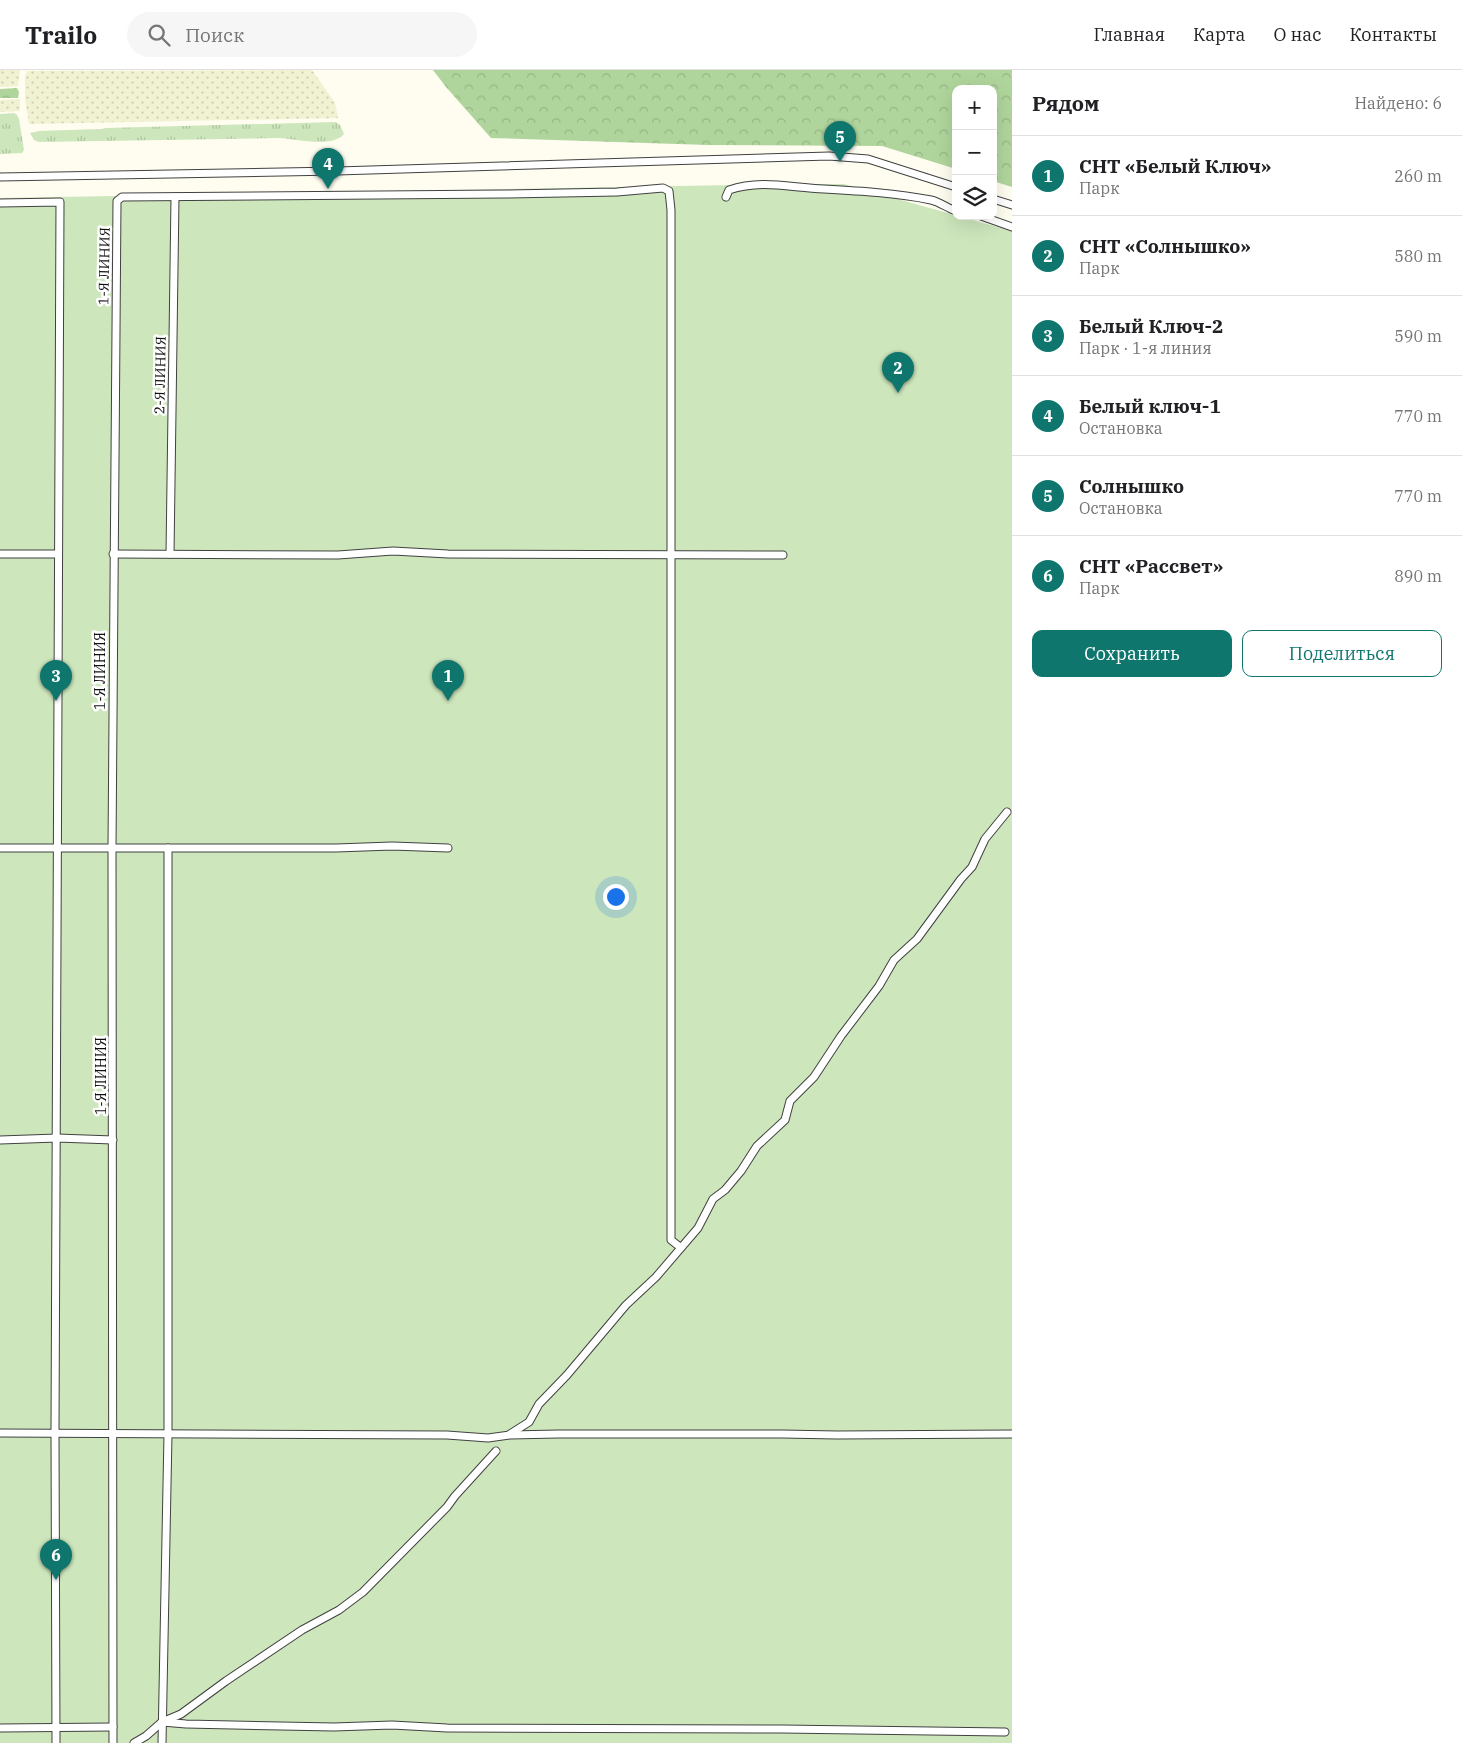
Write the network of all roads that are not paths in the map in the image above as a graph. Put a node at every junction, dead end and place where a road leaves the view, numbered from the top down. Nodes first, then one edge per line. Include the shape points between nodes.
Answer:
1 (0, 177) edge
2 (952, 186) edge
3 (175, 197) junction
4 (726, 197) dead end
5 (997, 200) edge
6 (0, 203) edge
7 (1012, 205) edge
8 (952, 209) edge
9 (991, 220) edge
10 (1012, 228) edge
11 (0, 554) edge
12 (58, 554) junction
13 (114, 554) junction
14 (170, 554) junction
15 (671, 555) junction
16 (783, 555) dead end
17 (1007, 812) dead end
18 (57, 847) junction
19 (112, 847) junction
20 (0, 848) edge
21 (168, 848) junction
22 (448, 848) dead end
23 (56, 1138) junction
24 (0, 1140) edge
25 (113, 1140) junction
26 (680, 1247) junction
27 (0, 1433) edge
28 (54, 1433) junction
29 (112, 1434) junction
30 (168, 1434) junction
31 (510, 1434) junction
32 (1012, 1434) edge
33 (496, 1451) dead end
34 (162, 1722) junction
35 (113, 1727) junction
36 (0, 1728) edge
37 (55, 1728) junction
38 (1005, 1732) dead end
39 (56, 1743) edge
40 (113, 1743) edge
41 (134, 1743) edge
42 (162, 1743) edge

1 - 2 street via 342,171 828,156 868,159
3 - 13 street, 1-Я ЛИНИЯ via 122,197 117,201
3 - 14 street, 2-Я ЛИНИЯ
3 - 15 street via 617,192 663,188 669,191
4 - 8 street via 729,190 745,184 787,185 882,192 934,201
5 - 7 street
6 - 12 street via 60,202
9 - 10 street
11 - 12 street
12 - 18 street
13 - 14 street
13 - 19 street, 1-Я ЛИНИЯ
14 - 15 street via 338,555 393,550 448,554
15 - 16 street
15 - 26 street via 671,1240
17 - 26 street via 985,839 972,867 916,939 897,956 814,1077 790,1101 785,1120 757,1146 741,1171 713,1199 698,1228
18 - 19 street
18 - 20 street
18 - 23 street
19 - 21 street
19 - 25 street, 1-Я ЛИНИЯ
21 - 22 street
21 - 30 street
23 - 24 street
23 - 25 street
23 - 28 street
25 - 29 street, 1-Я ЛИНИЯ
26 - 31 street via 539,1404 529,1422
27 - 28 street
28 - 29 street
28 - 37 street
29 - 30 street
29 - 35 street, 1-Я ЛИНИЯ
30 - 31 street via 488,1438
30 - 34 street
31 - 32 street
33 - 34 street via 447,1507 363,1592 226,1681 182,1714
34 - 38 street via 334,1728 392,1725
34 - 41 street
34 - 42 street
35 - 37 street
35 - 40 street, 1-Я ЛИНИЯ
36 - 37 street
37 - 39 street

